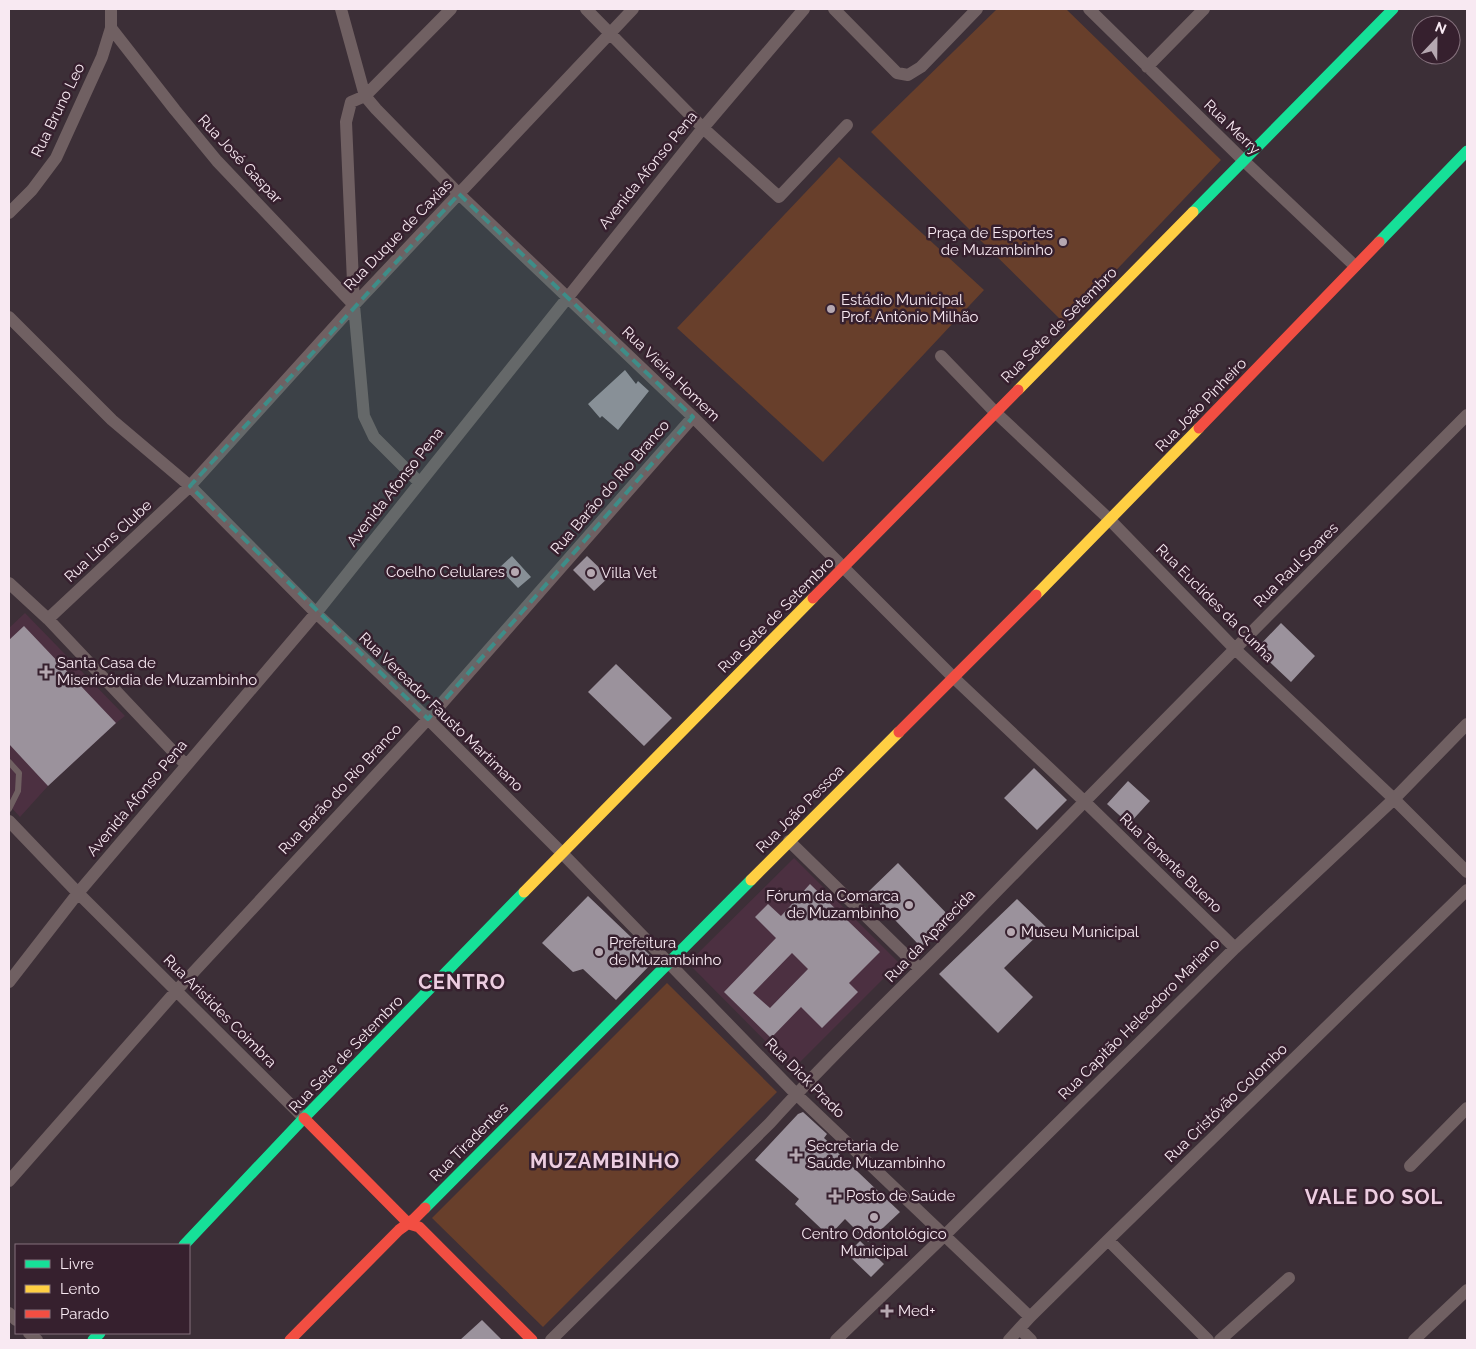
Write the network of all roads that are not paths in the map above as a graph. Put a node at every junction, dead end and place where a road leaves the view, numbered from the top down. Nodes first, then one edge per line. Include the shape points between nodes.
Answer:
1 (111, 9) edge
2 (341, 9) edge
3 (451, 9) edge
4 (586, 9) edge
5 (633, 9) edge
6 (804, 9) edge
7 (834, 9) edge
8 (977, 9) edge
9 (1089, 9) edge
10 (1204, 9) edge
11 (1393, 9) edge
12 (111, 28) junction
13 (610, 32) junction
14 (1147, 67) junction
15 (365, 96) junction
16 (847, 125) dead end
17 (703, 128) junction
18 (1467, 151) edge
19 (1243, 160) junction
20 (460, 194) junction
21 (9, 213) edge
22 (1355, 266) junction
23 (567, 298) junction
24 (354, 305) junction
25 (9, 317) edge
26 (941, 356) dead end
27 (995, 412) junction
28 (1467, 415) edge
29 (693, 417) junction
30 (419, 482) junction
31 (190, 486) junction
32 (1110, 520) junction
33 (844, 567) junction
34 (9, 583) edge
35 (316, 613) junction
36 (48, 620) junction
37 (1235, 649) junction
38 (954, 678) junction
39 (428, 719) junction
40 (1467, 724) edge
41 (9, 762) edge
42 (186, 765) junction
43 (1084, 800) junction
44 (1394, 800) junction
45 (9, 809) edge
46 (9, 821) edge
47 (788, 841) junction
48 (562, 853) junction
49 (1467, 872) edge
50 (1467, 890) edge
51 (78, 893) junction
52 (1235, 948) junction
53 (668, 963) junction
54 (920, 969) junction
55 (9, 982) edge
56 (176, 990) junction
57 (796, 1094) junction
58 (1467, 1108) edge
59 (304, 1118) junction
60 (1410, 1166) dead end
61 (9, 1182) edge
62 (409, 1224) junction
63 (945, 1236) junction
64 (1108, 1240) junction
65 (185, 1244) edge
66 (1289, 1278) dead end
67 (1467, 1290) edge
68 (1030, 1317) junction
69 (1020, 1329) junction
70 (290, 1340) edge
71 (532, 1340) edge
72 (551, 1340) edge
73 (836, 1340) edge
74 (1008, 1340) edge
75 (1030, 1340) edge
76 (1208, 1340) edge
77 (1220, 1340) edge
78 (1414, 1340) edge

1 - 12 street, Rua Bruno Leo
2 - 15 street
3 - 15 street
4 - 13 street
5 - 13 street, Rua Duque de Caxias
6 - 17 street, Avenida Afonso Pena
7 - 8 street via 897,73 908,75 920,67
9 - 14 street, Rua Merry
10 - 14 street
11 - 19 street, Rua Sete de Setembro
12 - 21 street, Rua Bruno Leo via 102,57 56,158 32,190
12 - 24 street, Rua José Gaspar via 217,161
13 - 17 street
13 - 20 street, Rua Duque de Caxias
14 - 19 street, Rua Merry
15 - 20 street, Rua Vieira Homem
15 - 24 street via 352,102 346,122
16 - 17 street via 779,197
17 - 23 street, Avenida Afonso Pena
18 - 22 street, Rua João Pinheiro
19 - 22 street, Rua Merry
19 - 27 street, Rua Sete de Setembro
20 - 23 street, Rua Vieira Homem
20 - 24 street, Rua Duque de Caxias
22 - 32 street, Rua João Pinheiro
23 - 29 street, Rua Vieira Homem
23 - 30 street, Avenida Afonso Pena
24 - 30 street via 364,416 374,437
24 - 31 street, Rua Duque de Caxias
25 - 31 street, Rua Vereador Fausto Martimano via 112,420
26 - 27 street, Rua Euclides da Cunha
27 - 32 street, Rua Euclides da Cunha
27 - 33 street, Rua Sete de Setembro
28 - 37 street, Rua Raul Soares
29 - 33 street, Rua Vieira Homem
29 - 39 street, Rua Barão do Rio Branco
30 - 35 street, Avenida Afonso Pena
31 - 35 street, Rua Vereador Fausto Martimano
31 - 36 street, Rua Lions Clube
32 - 37 street, Rua Euclides da Cunha
32 - 38 street, Rua João Pinheiro
33 - 38 street, Rua Vieira Homem
33 - 48 street, Rua Sete de Setembro
34 - 36 street
35 - 39 street, Rua Vereador Fausto Martimano
35 - 42 street, Avenida Afonso Pena
36 - 42 street
37 - 43 street, Rua Raul Soares
37 - 44 street, Rua Euclides da Cunha
38 - 43 street, Rua Tenente Bueno
38 - 47 street, Rua João Pessoa
39 - 48 street, Rua Vereador Fausto Martimano
39 - 56 street, Rua Barão do Rio Branco
40 - 44 street, Rua Capitão Heleodoro Mariano
41 - 45 lane via 19,773 18,791
42 - 51 street, Avenida Afonso Pena
43 - 52 street, Rua Tenente Bueno
43 - 54 street, Rua da Aparecida
44 - 49 street, Rua Euclides da Cunha
44 - 52 street, Rua Capitão Heleodoro Mariano
46 - 51 street, Rua Aristides Coimbra
47 - 53 street, Rua João Pessoa
47 - 54 street
48 - 53 street, Rua Vereador Fausto Martimano
48 - 59 street, Rua Sete de Setembro
50 - 64 street, Rua Cristóvão Colombo
51 - 55 street, Avenida Afonso Pena
51 - 56 street, Rua Aristides Coimbra
52 - 63 street, Rua Capitão Heleodoro Mariano
53 - 57 street, Rua Dick Prado
53 - 62 street, Rua Tiradentes
54 - 57 street, Rua da Aparecida
56 - 59 street, Rua Aristides Coimbra
56 - 61 street, Rua Barão do Rio Branco
57 - 63 street, Rua Dick Prado
57 - 72 street, Rua da Aparecida
58 - 60 street
59 - 62 street, Rua Aristides Coimbra
59 - 65 street, Rua Sete de Setembro
62 - 70 street, Rua Tiradentes via 399,1230
62 - 71 street, Rua Aristides Coimbra via 419,1227
63 - 68 street, Rua Dick Prado
63 - 73 street, Rua Capitão Heleodoro Mariano
64 - 68 street, Rua Cristóvão Colombo
64 - 76 street
66 - 77 street
67 - 78 street
68 - 69 street, Rua Cristóvão Colombo
69 - 74 street, Rua Cristóvão Colombo
69 - 75 street

